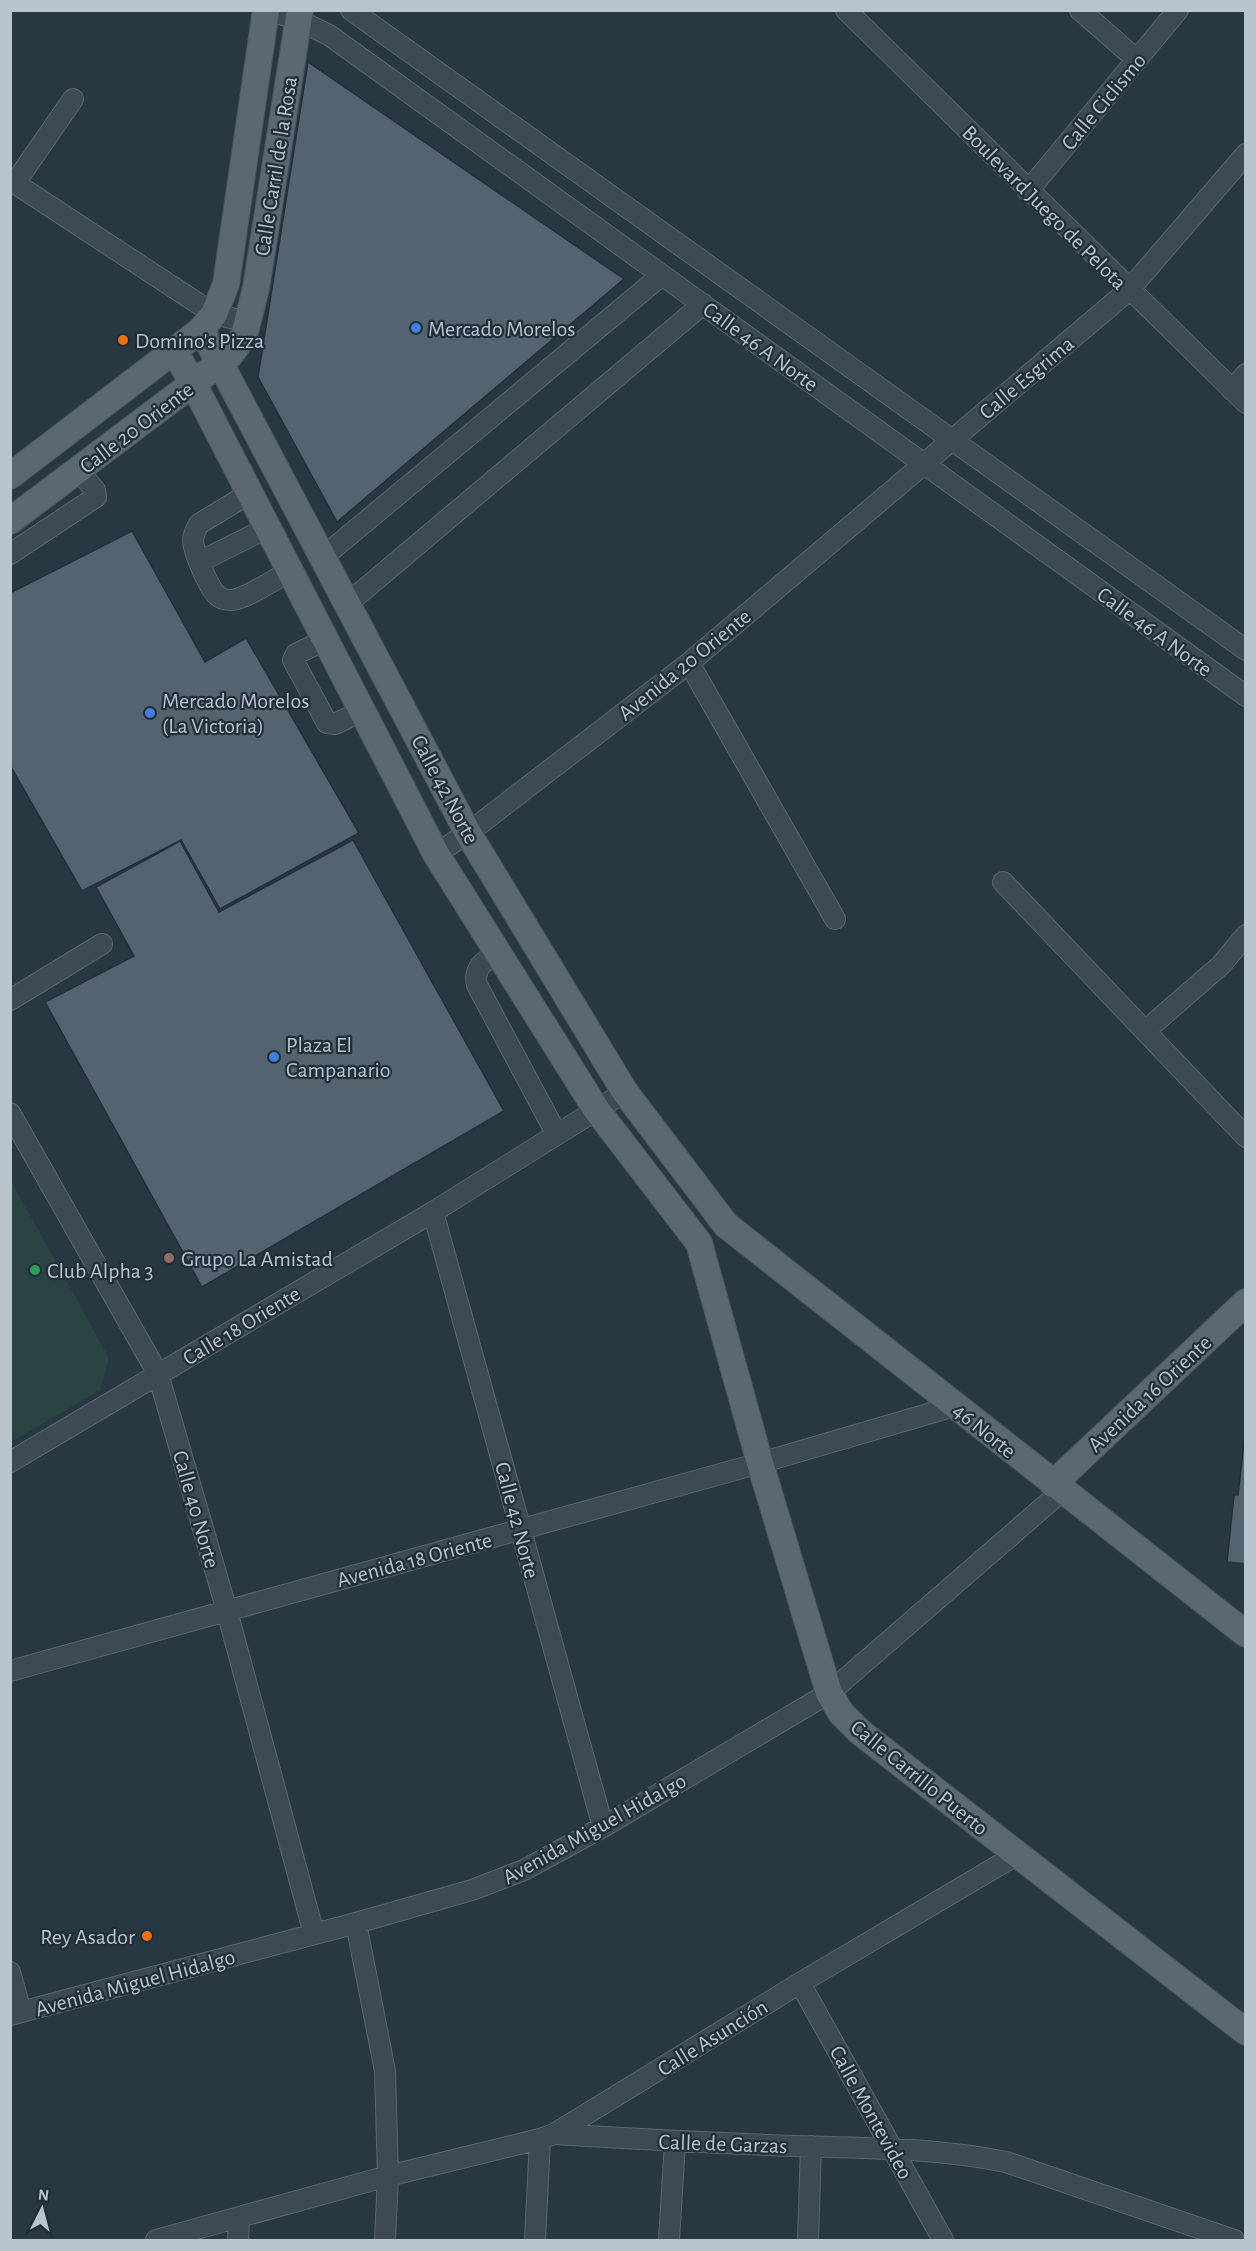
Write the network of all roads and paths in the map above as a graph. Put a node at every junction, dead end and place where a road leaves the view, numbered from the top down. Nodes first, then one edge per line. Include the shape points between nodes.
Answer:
1 (267, 10) edge
2 (351, 10) edge
3 (846, 10) edge
4 (1080, 10) edge
5 (1178, 10) edge
6 (299, 15) edge
7 (1137, 60) junction
8 (73, 99) dead end
9 (531, 139) junction
10 (1245, 154) edge
11 (510, 165) junction
12 (13, 182) edge
13 (1028, 191) junction
14 (662, 275) junction
15 (1129, 290) junction
16 (703, 304) junction
17 (764, 307) junction
18 (208, 322) junction
19 (248, 322) junction
20 (743, 333) junction
21 (174, 351) junction
22 (220, 363) junction
23 (1245, 374) edge
24 (193, 383) junction
25 (1239, 397) edge
26 (951, 441) junction
27 (924, 464) junction
28 (78, 470) junction
29 (10, 476) edge
30 (250, 493) junction
31 (10, 521) edge
32 (267, 528) junction
33 (10, 554) edge
34 (323, 557) junction
35 (199, 562) junction
36 (290, 571) junction
37 (347, 603) junction
38 (325, 640) junction
39 (1245, 650) edge
40 (689, 663) junction
41 (1245, 696) edge
42 (362, 711) junction
43 (468, 833) junction
44 (436, 854) junction
45 (1003, 882) dead end
46 (835, 919) dead end
47 (1245, 935) edge
48 (102, 944) dead end
49 (497, 952) junction
50 (10, 1000) edge
51 (1145, 1031) junction
52 (625, 1092) junction
53 (596, 1109) junction
54 (10, 1113) edge
55 (556, 1133) junction
56 (1245, 1137) edge
57 (433, 1212) junction
58 (726, 1225) junction
59 (699, 1244) junction
60 (1245, 1302) edge
61 (1245, 1324) edge
62 (158, 1374) junction
63 (955, 1406) junction
64 (10, 1462) edge
65 (760, 1463) junction
66 (1057, 1488) junction
67 (521, 1530) junction
68 (227, 1611) junction
69 (1245, 1634) edge
70 (10, 1671) edge
71 (829, 1693) junction
72 (603, 1827) junction
73 (1018, 1854) junction
74 (356, 1923) junction
75 (314, 1934) junction
76 (10, 1972) edge
77 (800, 1983) junction
78 (16, 2014) edge
79 (1245, 2032) edge
80 (547, 2137) junction
81 (675, 2142) junction
82 (811, 2146) junction
83 (892, 2149) junction
84 (388, 2176) junction
85 (238, 2218) junction
86 (156, 2241) edge
87 (238, 2241) edge
88 (385, 2241) edge
89 (535, 2241) edge
90 (669, 2241) edge
91 (808, 2241) edge
92 (943, 2241) edge
93 (1233, 2241) edge

1 - 6 street, Calle 46 A Norte
1 - 18 main road, Calle Carril de la Rosa via 226,284
2 - 9 street, Calle 46 A Norte
3 - 13 street, Boulevard Juego de Pelota
4 - 7 street
5 - 7 street, Calle Ciclismo
6 - 11 street, Calle 46 A Norte
6 - 19 main road, Calle Carril de la Rosa
7 - 13 street, Calle Ciclismo
8 - 12 street
9 - 11 street
9 - 17 street, Calle 46 A Norte
10 - 15 street, Calle Esgrima
11 - 14 street, Calle 46 A Norte
12 - 18 street
13 - 15 street, Boulevard Juego de Pelota
14 - 16 street, Calle 46 A Norte
14 - 34 street
15 - 25 street, Boulevard Juego de Pelota
15 - 26 street, Calle Esgrima
16 - 20 street, Calle 46 A Norte
16 - 37 street
17 - 20 street
17 - 26 street, Calle 46 A Norte
18 - 19 street
18 - 21 main road, Calle 20 Oriente
18 - 22 main road, Calle 42 Norte
19 - 22 main road, Calle 20 Oriente via 239,345
20 - 27 street, Calle 46 A Norte
21 - 24 main road, Calle 42 Norte
21 - 29 main road, Calle 20 Oriente
22 - 24 main road, Calle 20 Oriente
22 - 34 main road, Calle 42 Norte
23 - 25 street
24 - 28 main road, Calle 20 Oriente
24 - 30 main road, Calle 42 Norte
26 - 27 street, Calle Esgrima
26 - 39 street, Calle 46 A Norte
27 - 40 street, Avenida 20 Oriente
27 - 41 street, Calle 46 A Norte
28 - 31 main road, Calle 20 Oriente
28 - 33 street via 95,490 96,497
30 - 32 main road, Calle 42 Norte
30 - 35 street via 199,524 193,542
32 - 35 street
32 - 36 main road, Calle 42 Norte
34 - 37 main road, Calle 42 Norte
35 - 36 street via 213,591 229,600
36 - 38 main road, Calle 42 Norte
37 - 43 main road, Calle 42 Norte
38 - 42 main road, Calle 42 Norte
38 - 42 street via 296,654 293,660 327,723 336,724
40 - 43 street, Avenida 20 Oriente
40 - 46 street
42 - 44 main road, Calle 42 Norte
43 - 44 street, Avenida 20 Oriente
43 - 52 main road, Calle 42 Norte
44 - 49 main road, Calle 42 Norte
45 - 51 street
47 - 51 street via 1221,965
48 - 50 street
49 - 53 main road, Calle 42 Norte
49 - 55 street via 477,969 477,985
51 - 56 street
52 - 53 street, Calle 18 Oriente
52 - 58 main road, Calle 42 Norte
53 - 55 street, Calle 18 Oriente
53 - 59 main road, Calle 42 Norte
54 - 62 street, Calle 40 Norte
55 - 57 street, Calle 18 Oriente
57 - 62 street, Calle 18 Oriente
57 - 67 street, Calle 42 Norte
58 - 59 main road
58 - 63 main road, 46 Norte
59 - 65 main road, Calle Carrillo Puerto
60 - 66 main road, Avenida 16 Oriente
61 - 66 main road, Avenida 16 Oriente
62 - 64 street, Calle 18 Oriente
62 - 68 street, Calle 40 Norte
63 - 65 street, Avenida 18 Oriente
63 - 66 main road, 46 Norte
65 - 67 street, Avenida 18 Oriente
65 - 71 main road, Calle Carrillo Puerto
66 - 69 main road, 46 Norte
66 - 71 street, Avenida Miguel Hidalgo
67 - 68 street, Avenida 18 Oriente
67 - 72 street, Calle 42 Norte
68 - 70 street, Avenida 18 Oriente
68 - 75 street, Calle 40 Norte
71 - 72 street, Avenida Miguel Hidalgo
71 - 73 main road, Calle Carrillo Puerto via 860,1732
72 - 74 street, Avenida Miguel Hidalgo via 500,1880
73 - 77 street, Calle Asunción
73 - 79 main road, Calle Carrillo Puerto
74 - 75 street, Avenida Miguel Hidalgo
74 - 84 street via 385,2071
75 - 78 street, Avenida Miguel Hidalgo
76 - 78 street
77 - 80 street, Calle Asunción
77 - 83 street, Calle Montevideo
80 - 81 street, Calle de Garzas
80 - 84 street, Calle Asunción
80 - 89 street
81 - 82 street, Calle de Garzas
81 - 90 street
82 - 83 street, Calle de Garzas
82 - 91 street
83 - 92 street, Calle Montevideo
83 - 93 street, Calle de Garzas via 1006,2162
84 - 85 street, Calle Asunción
84 - 88 street
85 - 86 street, Calle Asunción
85 - 87 street

